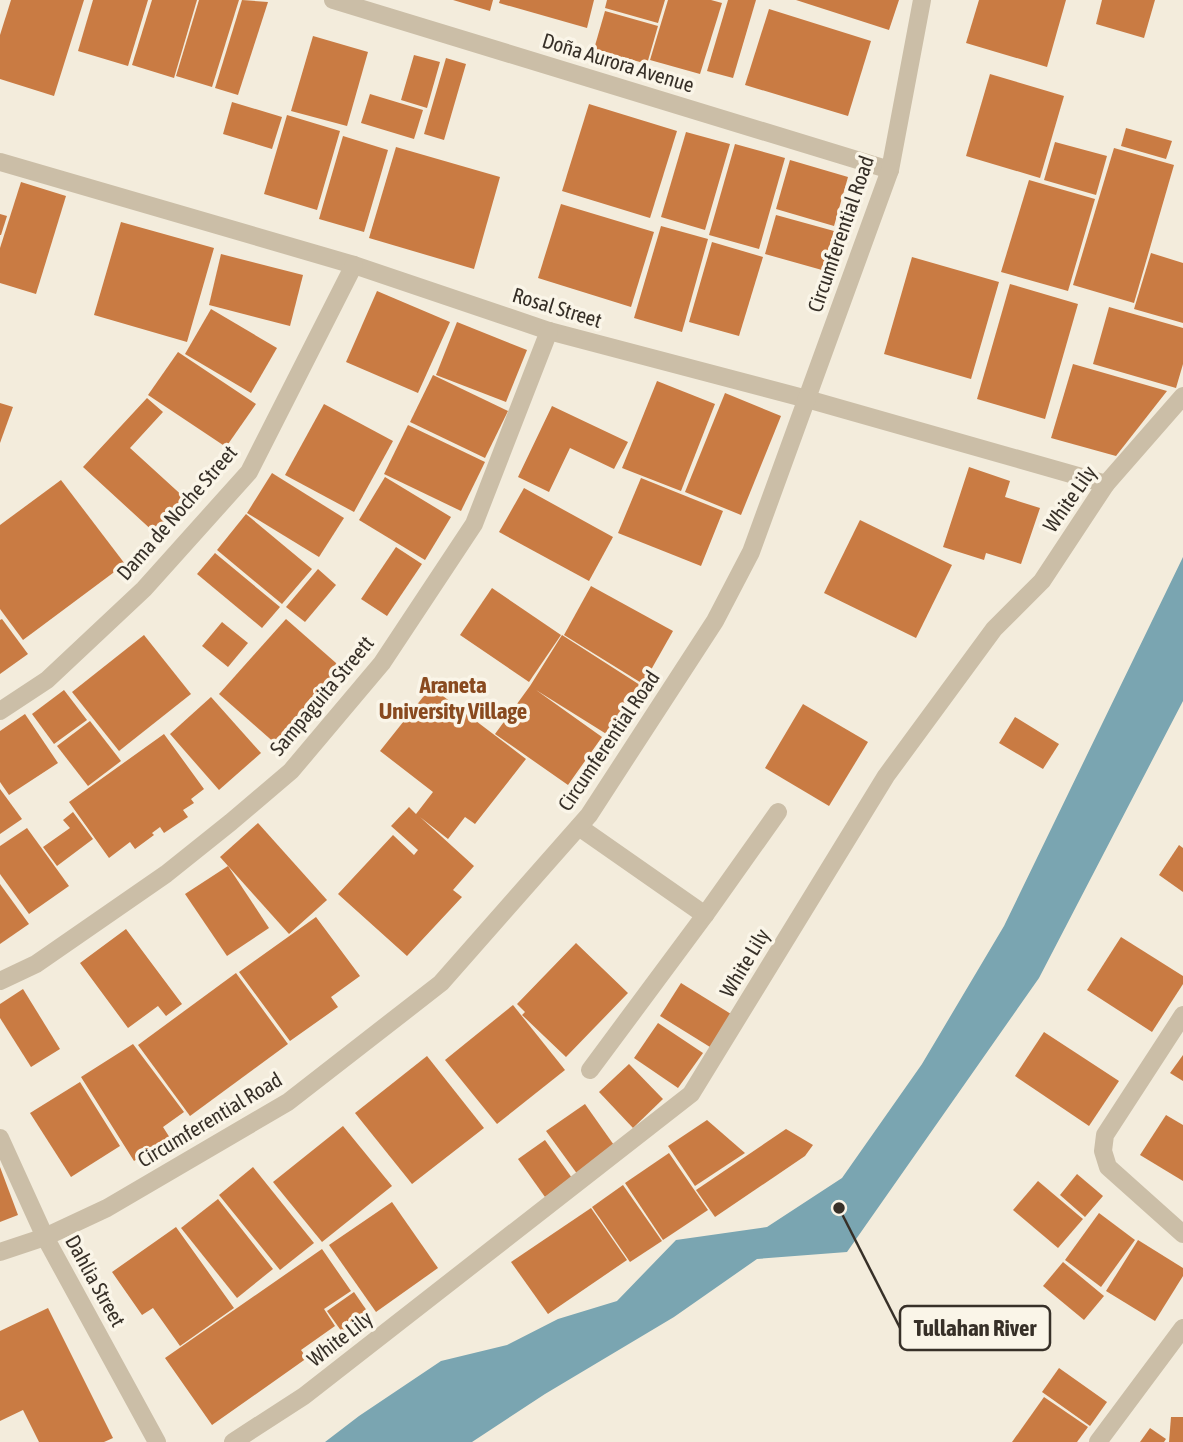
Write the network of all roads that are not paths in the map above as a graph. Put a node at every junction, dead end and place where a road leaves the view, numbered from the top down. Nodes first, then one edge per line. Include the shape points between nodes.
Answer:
1 (333, 0) edge
2 (922, 0) edge
3 (0, 162) edge
4 (890, 170) junction
5 (354, 265) junction
6 (549, 331) junction
7 (1183, 396) edge
8 (807, 399) junction
9 (1106, 484) junction
10 (0, 711) edge
11 (778, 812) dead end
12 (579, 827) junction
13 (705, 915) junction
14 (0, 981) edge
15 (1183, 1015) edge
16 (590, 1070) dead end
17 (0, 1138) edge
18 (1182, 1232) edge
19 (45, 1237) junction
20 (0, 1252) edge
21 (1183, 1328) edge
22 (157, 1442) edge
23 (233, 1442) edge
24 (1098, 1442) edge

1 - 4 street, Doña Aurora Avenue
2 - 4 street, Circumferential Road
3 - 5 street, Rosal Street
4 - 8 street, Circumferential Road
5 - 6 street, Rosal Street
5 - 10 street, Dama de Noche Street via 249,472 144,589 47,680
6 - 8 street, Rosal Street
6 - 14 street, Sampaguita Streett via 474,524 382,663 291,771 166,874 36,964
7 - 9 street, White Lily
8 - 9 street, Rosal Street
8 - 12 street, Circumferential Road via 751,552 715,621
9 - 23 street, White Lily via 1042,581 994,629 886,776 691,1094 304,1396
11 - 13 street
12 - 13 street
12 - 19 street, Circumferential Road via 441,983 299,1094 107,1208
13 - 16 street
15 - 18 street via 1105,1135 1102,1151 1108,1167
17 - 19 street, Dahlia Street
19 - 20 street, Circumferential Road
19 - 22 street, Dahlia Street
21 - 24 street

